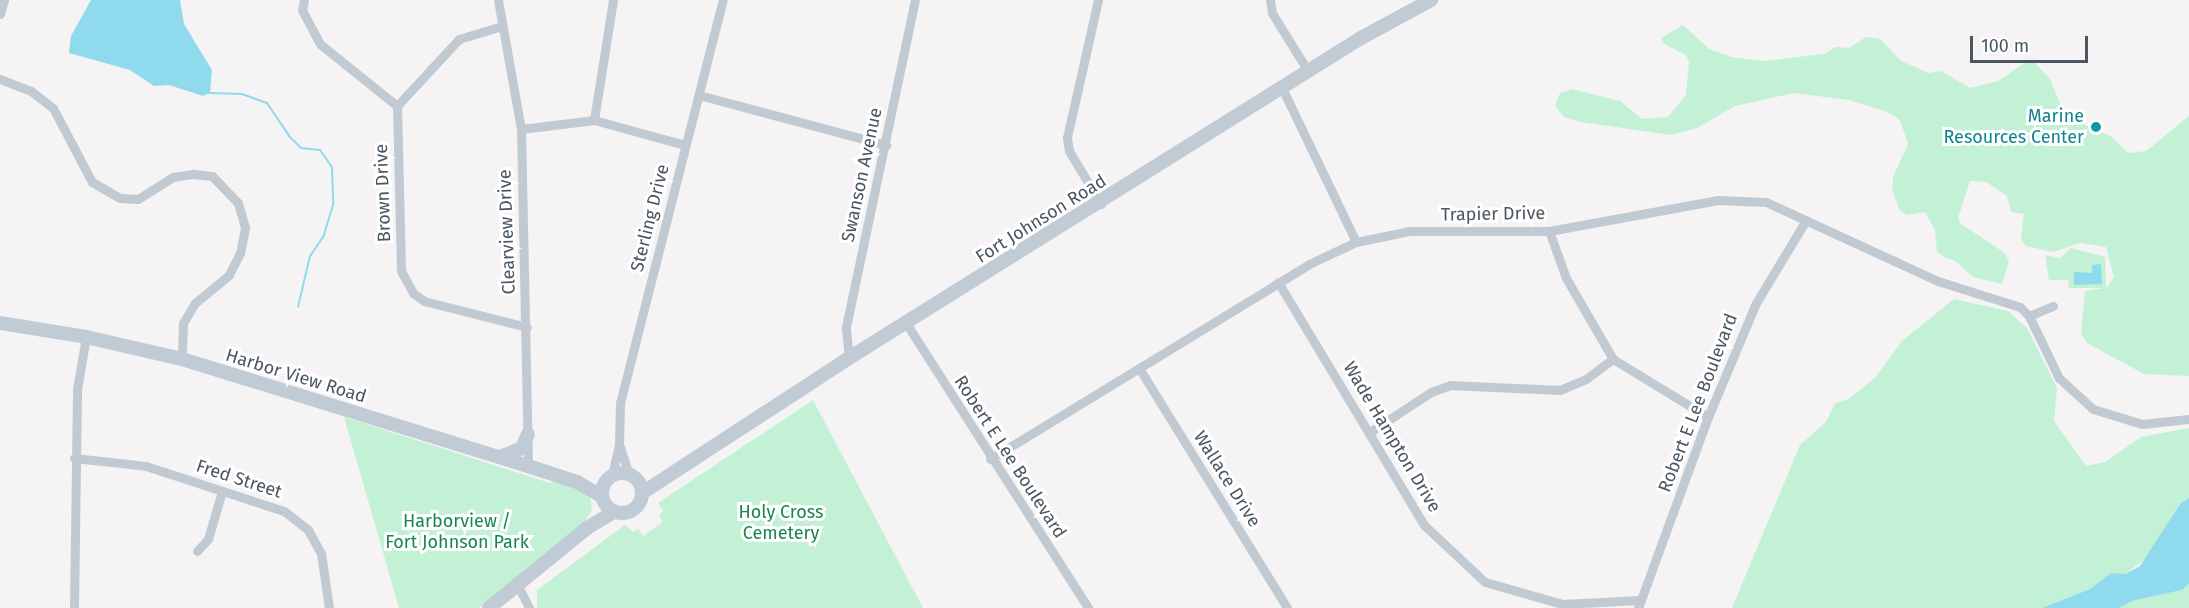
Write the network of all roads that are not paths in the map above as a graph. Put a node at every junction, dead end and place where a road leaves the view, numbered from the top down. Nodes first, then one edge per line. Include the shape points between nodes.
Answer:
1 (4, 0) edge
2 (304, 0) edge
3 (498, 0) edge
4 (613, 0) edge
5 (723, 0) edge
6 (915, 0) edge
7 (1098, 0) edge
8 (1270, 0) edge
9 (1431, 0) edge
10 (0, 14) edge
11 (502, 26) junction
12 (1308, 71) junction
13 (0, 79) edge
14 (1282, 88) junction
15 (699, 96) junction
16 (397, 106) junction
17 (594, 120) junction
18 (521, 129) junction
19 (685, 145) junction
20 (886, 145) junction
21 (1101, 204) junction
22 (1806, 220) junction
23 (1549, 231) junction
24 (1356, 242) junction
25 (1278, 282) junction
26 (2053, 306) dead end
27 (2029, 316) junction
28 (0, 322) edge
29 (906, 323) junction
30 (527, 327) junction
31 (86, 337) junction
32 (849, 358) junction
33 (182, 359) junction
34 (1613, 359) junction
35 (1139, 368) junction
36 (1707, 417) junction
37 (2189, 419) edge
38 (1370, 432) junction
39 (528, 434) junction
40 (619, 445) junction
41 (500, 457) junction
42 (74, 458) junction
43 (990, 459) junction
44 (528, 466) junction
45 (610, 477) junction
46 (577, 482) junction
47 (636, 482) junction
48 (222, 491) junction
49 (602, 498) junction
50 (614, 512) junction
51 (586, 528) junction
52 (196, 551) dead end
53 (518, 586) junction
54 (1640, 604) edge
55 (74, 608) edge
56 (329, 608) edge
57 (489, 608) edge
58 (529, 608) edge
59 (1088, 608) edge
60 (1287, 608) edge

1 - 10 street
2 - 16 street via 302,10 311,34
3 - 11 street, Clearview Drive
4 - 17 street
5 - 15 street, Sterling Drive
6 - 20 street, Swanson Avenue
7 - 21 street via 1067,138 1069,151
8 - 12 street via 1272,13
9 - 12 main road, Fort Johnson Road
11 - 16 street via 459,39
11 - 18 street, Clearview Drive
12 - 14 main road, Fort Johnson Road
13 - 33 street via 31,91 53,108 92,182 120,198 138,199 173,177 193,174 212,176 238,203 245,228 240,253 229,275 195,303 183,323
14 - 21 main road, Fort Johnson Road
14 - 24 street
15 - 19 street, Sterling Drive
15 - 20 street
16 - 30 street, Brown Drive via 401,271 406,284 424,301
17 - 18 street
17 - 19 street
18 - 30 street, Clearview Drive
19 - 40 street, Sterling Drive via 620,403
20 - 32 street, Swanson Avenue via 846,327
21 - 29 main road, Fort Johnson Road
22 - 23 street, Trapier Drive via 1766,202 1718,200
22 - 27 street, Trapier Drive via 1938,281 2008,302
22 - 36 street, Robert E Lee Boulevard via 1755,303
23 - 24 street, Trapier Drive via 1409,231
23 - 34 street via 1566,278
24 - 25 street, Trapier Drive
25 - 35 street, Trapier Drive
25 - 38 street, Wade Hampton Drive
26 - 27 street
27 - 37 street via 2059,378 2093,409 2142,424
28 - 31 main road, Harbor View Road
29 - 32 main road, Fort Johnson Road
29 - 43 street, Robert E Lee Boulevard
30 - 39 street, Clearview Drive
31 - 33 main road, Harbor View Road
31 - 42 street via 77,389
32 - 47 main road, Fort Johnson Road via 673,473
33 - 41 main road, Harbor View Road
34 - 36 street
34 - 38 street via 1586,379 1560,390 1450,385 1431,392
35 - 43 street, Trapier Drive
35 - 60 street, Wallace Drive
36 - 54 street, Robert E Lee Boulevard
38 - 54 street, Wade Hampton Drive via 1424,525 1485,582 1562,604
39 - 41 main road via 522,448
39 - 44 street, Clearview Drive
40 - 45 street, Sterling Drive
40 - 47 street, Sterling Drive
41 - 44 main road, Harbor View Road
42 - 48 street, Fred Street via 132,463
42 - 55 street
43 - 59 street, Robert E Lee Boulevard
44 - 46 main road, Harbor View Road
45 - 46 main road, Harbor View Road
45 - 47 main road, Harbor View Road
45 - 49 main road
46 - 49 main road, Harbor View Road
47 - 50 main road, Fort Johnson Road via 634,510
48 - 52 street via 208,539
48 - 56 street, Fred Street via 284,511 303,525 321,553
49 - 50 main road, Harbor View Road
49 - 51 main road
50 - 51 main road
51 - 53 main road
53 - 57 main road
53 - 58 street

